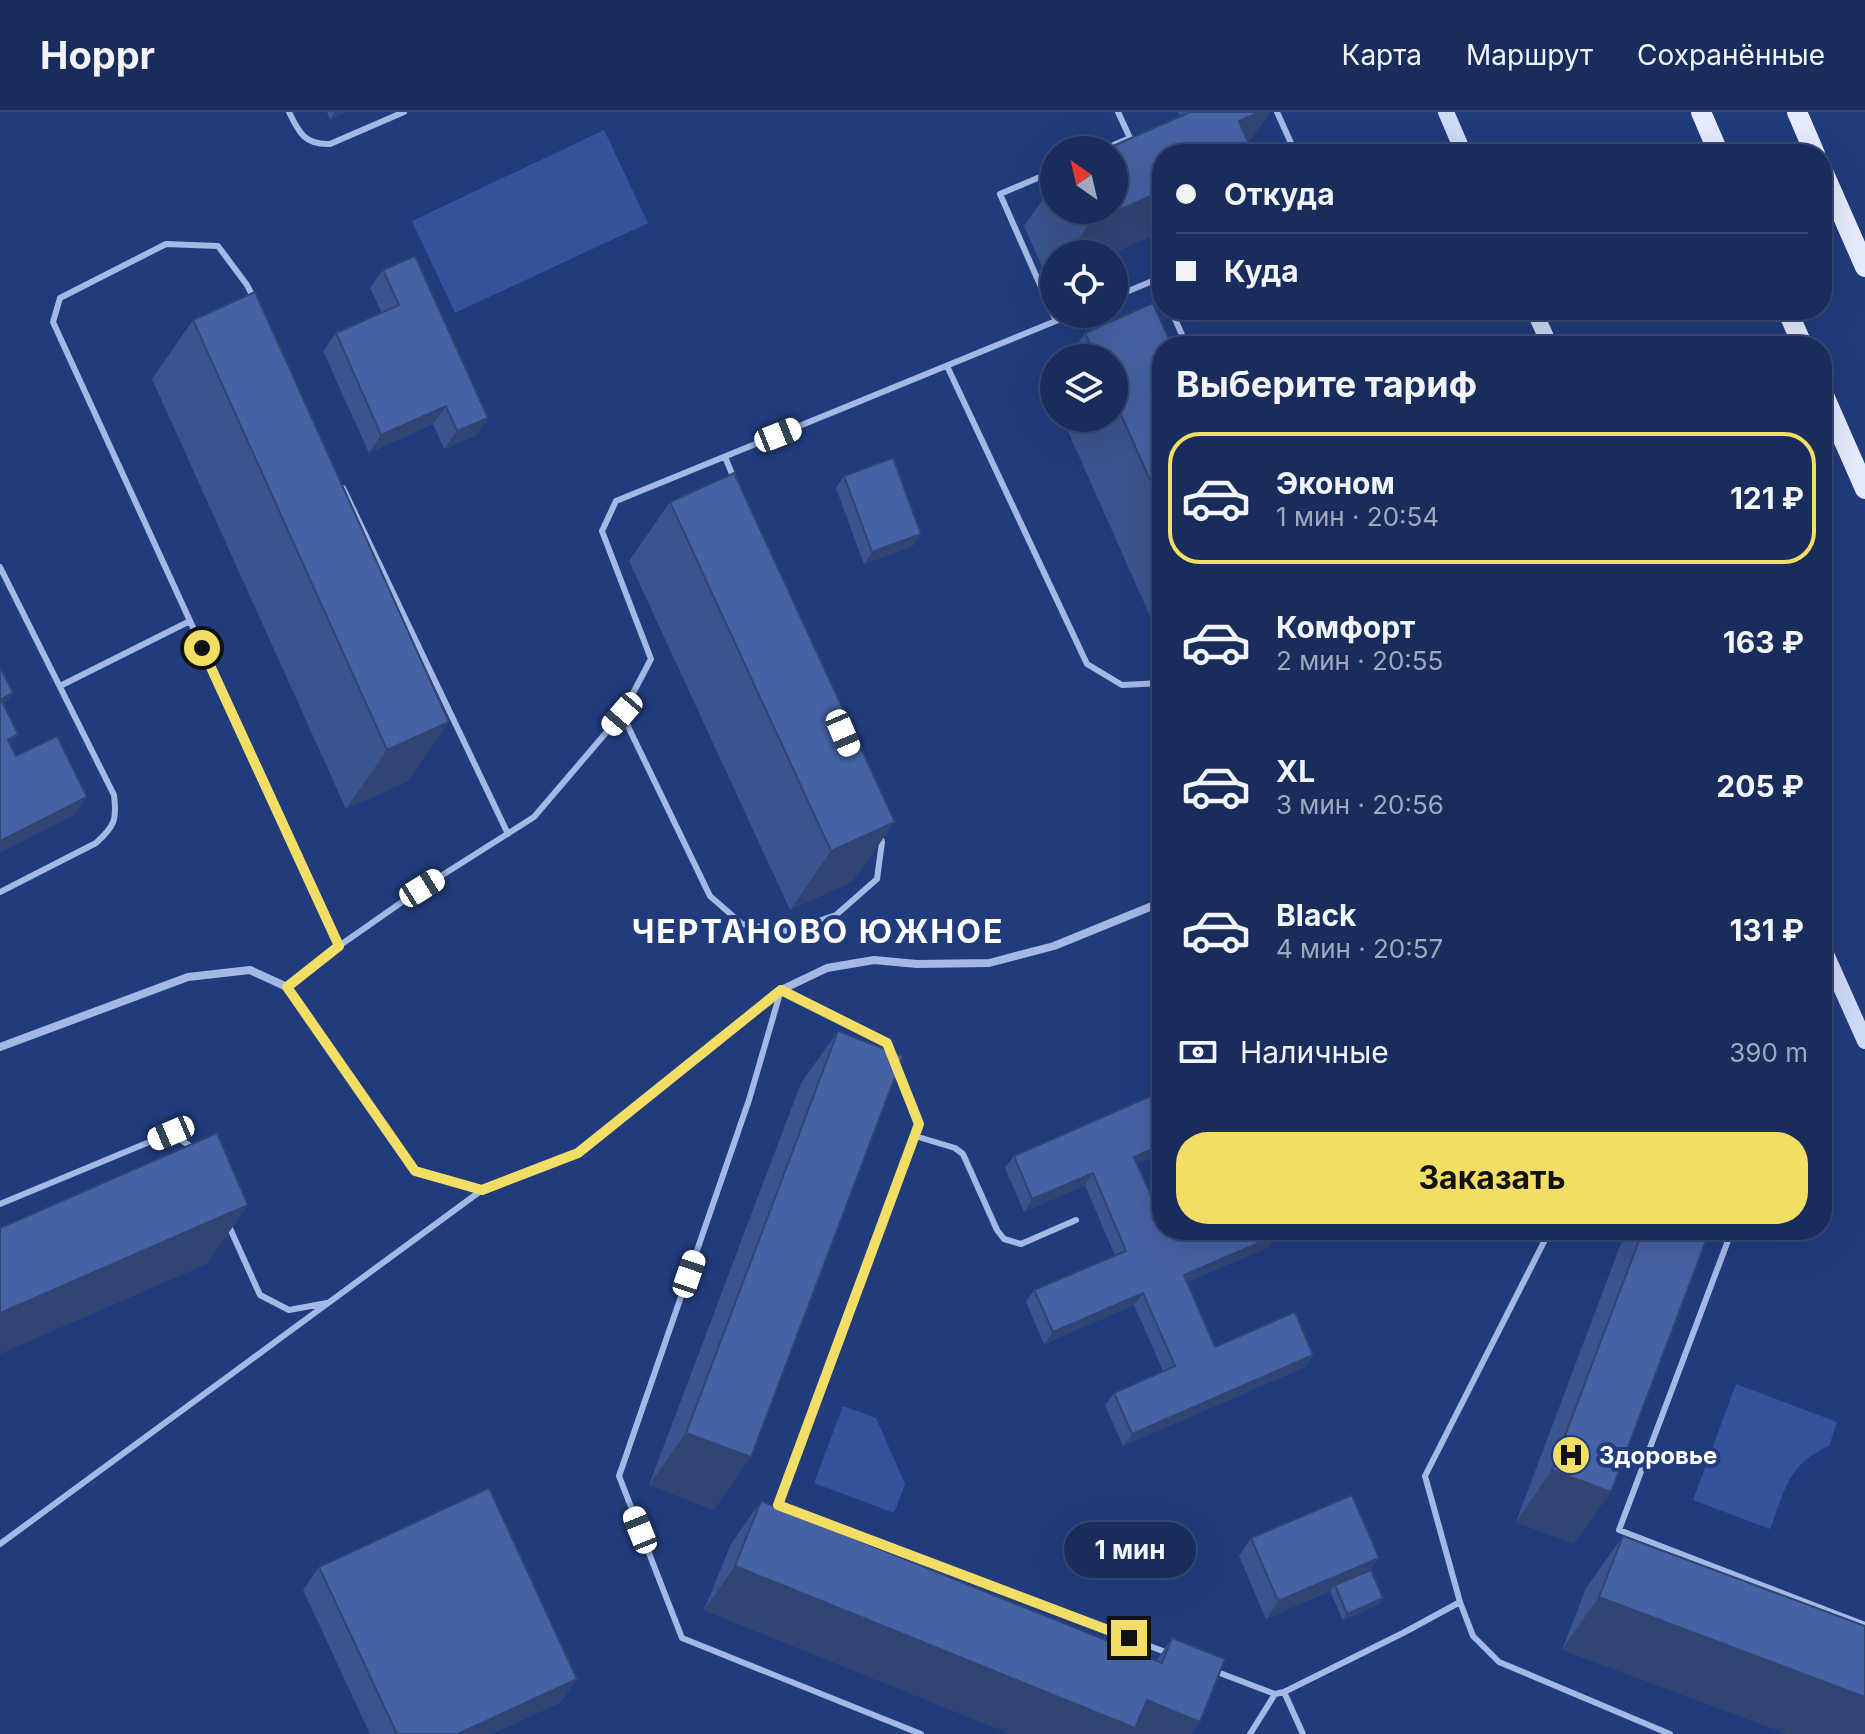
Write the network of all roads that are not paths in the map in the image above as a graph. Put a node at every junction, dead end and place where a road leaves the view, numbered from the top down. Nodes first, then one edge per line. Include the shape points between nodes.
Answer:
1 (289, 112) edge
2 (404, 112) edge
3 (1118, 112) edge
4 (1277, 112) edge
5 (1446, 112) edge
6 (1701, 112) edge
7 (1797, 112) edge
8 (1128, 139) edge
9 (1291, 144) edge
10 (1458, 144) edge
11 (1715, 144) edge
12 (1811, 144) edge
13 (1040, 177) edge
14 (1832, 192) edge
15 (1865, 267) edge
16 (1152, 281) edge
17 (1040, 285) edge
18 (1128, 291) edge
19 (261, 314) edge
20 (1040, 328) edge
21 (947, 366) junction
22 (1832, 414) edge
23 (725, 457) junction
24 (336, 473) edge
25 (737, 486) edge
26 (1865, 489) edge
27 (0, 567) edge
28 (190, 621) junction
29 (1152, 684) edge
30 (60, 686) junction
31 (622, 714) junction
32 (878, 829) edge
33 (508, 834) junction
34 (0, 892) edge
35 (1152, 906) edge
36 (339, 946) junction
37 (1832, 967) edge
38 (287, 987) junction
39 (781, 990) junction
40 (1865, 1041) edge
41 (0, 1047) edge
42 (915, 1136) junction
43 (199, 1160) edge
44 (482, 1190) junction
45 (0, 1204) edge
46 (224, 1214) edge
47 (1076, 1220) dead end
48 (1545, 1240) edge
49 (1728, 1240) edge
50 (329, 1303) junction
51 (0, 1544) edge
52 (1460, 1602) junction
53 (1865, 1625) edge
54 (1173, 1655) edge
55 (1202, 1666) edge
56 (1284, 1692) junction
57 (1275, 1694) junction
58 (921, 1734) edge
59 (1250, 1734) edge
60 (1303, 1734) edge
61 (1670, 1734) edge

1 - 2 lane via 307,141 330,144
3 - 8 lane
4 - 9 lane
5 - 10 main road
6 - 11 main road
7 - 12 main road
13 - 17 lane via 1000,194
14 - 15 main road
16 - 18 lane
19 - 28 lane via 218,246 166,244 60,298 53,322
20 - 21 lane
21 - 23 lane
21 - 29 lane via 1087,664 1122,685
22 - 26 main road
23 - 25 lane
23 - 31 lane via 616,501 602,531 651,659
24 - 33 lane
27 - 30 lane
28 - 30 lane
28 - 36 lane
30 - 34 lane via 114,795 117,815 96,843
31 - 32 lane via 710,896 742,924 788,931 836,915 877,879 882,842
31 - 33 lane via 534,817
33 - 36 lane
35 - 39 street via 1054,946 989,963 874,960 827,968
36 - 38 lane
37 - 40 main road
38 - 41 street via 250,970 188,977
38 - 44 street via 415,1171
39 - 42 lane via 887,1043 919,1124
39 - 44 street via 578,1153
39 - 58 lane via 749,1100 619,1476 682,1638
42 - 47 lane via 963,1154 1004,1239 1021,1244
42 - 54 lane via 778,1505
43 - 45 lane via 193,1147 171,1133
44 - 50 lane
46 - 50 lane via 260,1295 289,1310
48 - 52 lane via 1425,1476
49 - 53 lane via 1619,1530
50 - 51 lane
52 - 56 lane
52 - 61 lane via 1473,1636 1499,1662
55 - 57 lane
56 - 57 lane
56 - 60 lane
57 - 59 lane

